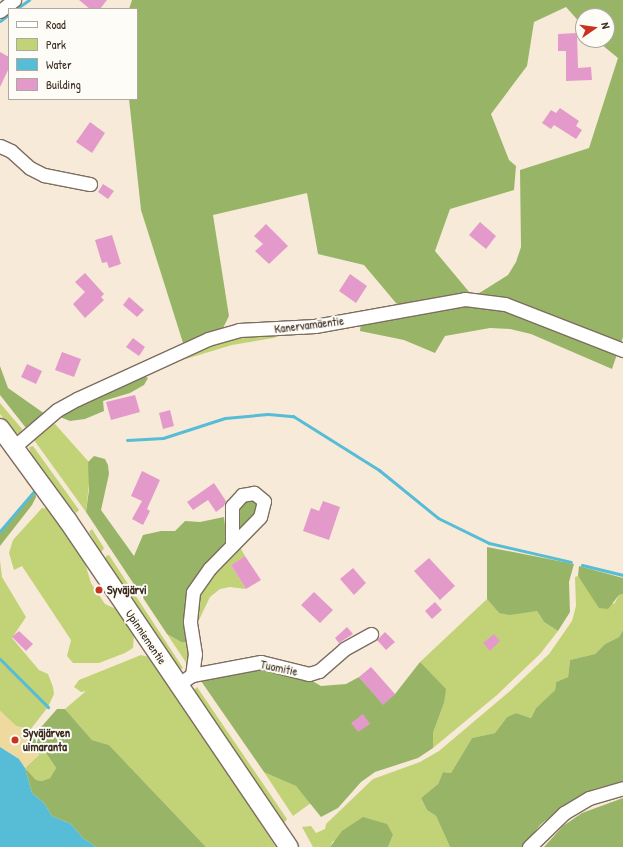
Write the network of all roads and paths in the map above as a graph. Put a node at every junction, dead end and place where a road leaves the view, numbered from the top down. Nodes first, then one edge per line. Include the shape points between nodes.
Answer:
1 (14, 0) edge
2 (0, 11) edge
3 (0, 146) edge
4 (90, 184) dead end
5 (623, 350) edge
6 (0, 428) edge
7 (15, 446) junction
8 (232, 545) dead end
9 (371, 634) dead end
10 (185, 680) junction
11 (623, 788) edge
12 (289, 847) edge
13 (529, 847) edge

1 - 2 street
3 - 4 street via 11,150 30,168 44,175
5 - 7 street, Kanervamäentie via 505,304 465,299 315,326 239,330 208,339 77,398 57,410
6 - 7 main road, Upinniementie
7 - 10 main road, Upinniementie
8 - 10 street via 192,592 190,621 195,654
9 - 10 street, Tuomitie via 344,649 319,671 309,674 261,662
10 - 12 main road, Upinniementie
11 - 13 street via 589,798 564,813

